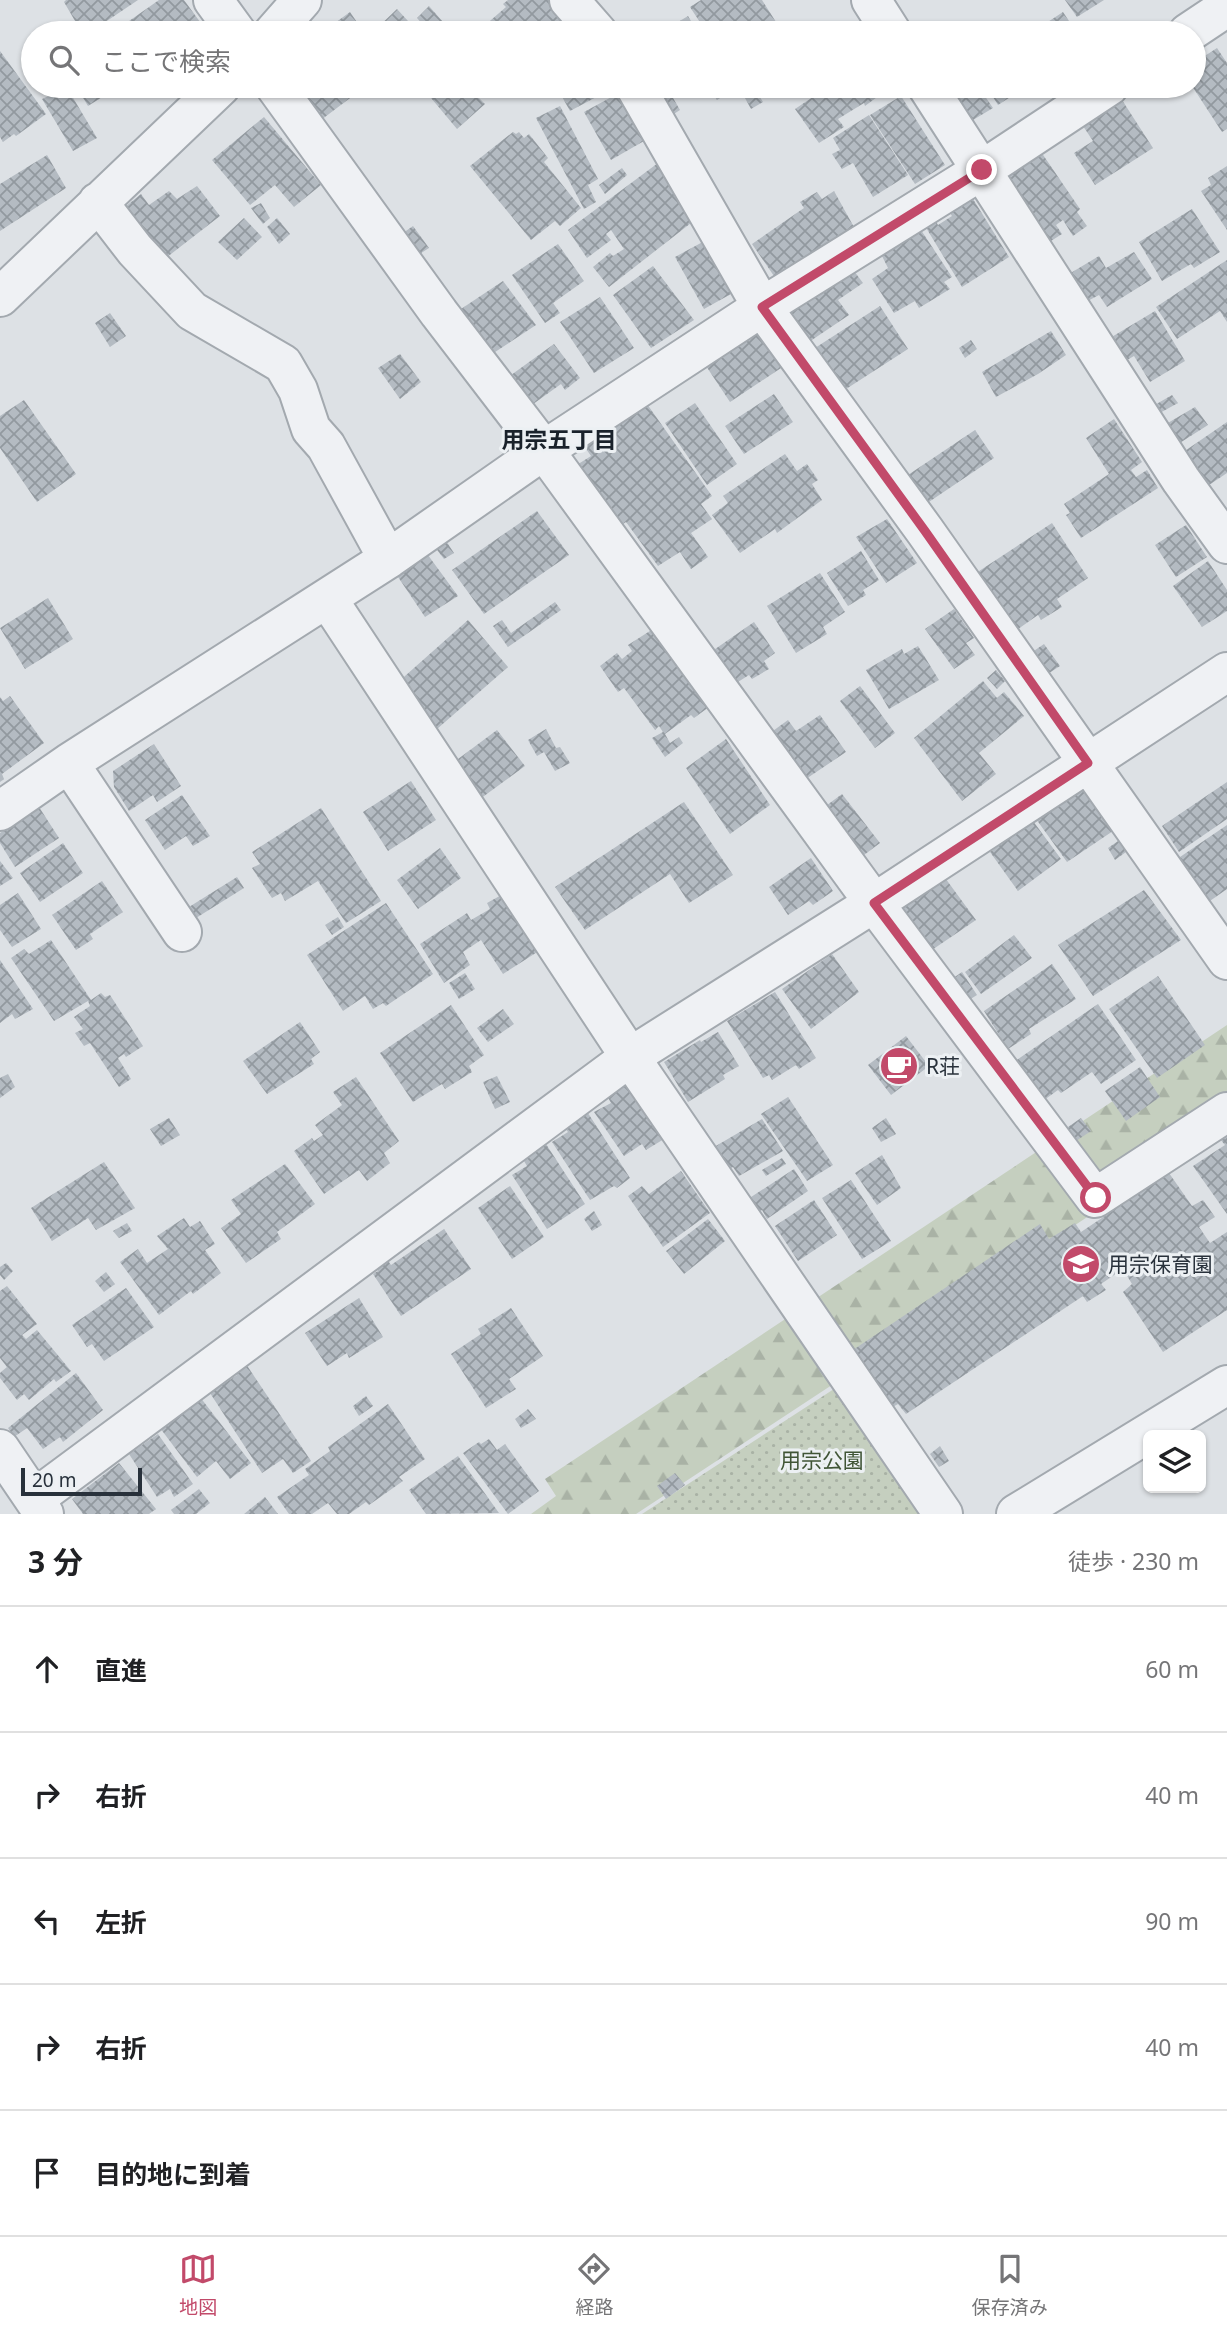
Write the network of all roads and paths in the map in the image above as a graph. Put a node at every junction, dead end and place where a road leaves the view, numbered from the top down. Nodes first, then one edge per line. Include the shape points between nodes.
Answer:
1 (213, 0) edge
2 (302, 0) edge
3 (569, 0) edge
4 (871, 0) edge
5 (1227, 7) edge
6 (228, 21) edge
7 (284, 21) edge
8 (587, 21) edge
9 (884, 21) edge
10 (1206, 21) edge
11 (208, 98) edge
12 (284, 98) edge
13 (642, 98) edge
14 (935, 98) edge
15 (1091, 98) edge
16 (982, 170) junction
17 (98, 202) junction
18 (0, 297) edge
19 (762, 307) junction
20 (544, 450) junction
21 (1227, 544) edge
22 (387, 559) junction
23 (327, 598) junction
24 (1227, 672) edge
25 (69, 763) junction
26 (1088, 763) junction
27 (0, 810) edge
28 (874, 903) junction
29 (182, 932) dead end
30 (1227, 960) edge
31 (630, 1057) junction
32 (1227, 1112) edge
33 (1227, 1385) edge
34 (0, 1449) edge
35 (39, 1507) edge
36 (943, 1514) edge
37 (1016, 1514) edge

1 - 6 street
2 - 7 street
3 - 8 street
4 - 9 street
5 - 10 street
11 - 17 street
12 - 20 street
13 - 19 street
14 - 16 street
15 - 16 street
16 - 19 street
16 - 21 street
17 - 18 street
17 - 22 street via 192,311 283,364 311,429 326,446
19 - 20 street
19 - 26 street
20 - 22 street
20 - 28 street
22 - 23 street
23 - 25 street
23 - 31 street
24 - 26 street
25 - 27 street
25 - 29 street
26 - 28 street
26 - 30 street
28 - 31 street
28 - 32 street via 1096,1198
31 - 35 street
31 - 36 street
33 - 37 street
34 - 35 street

